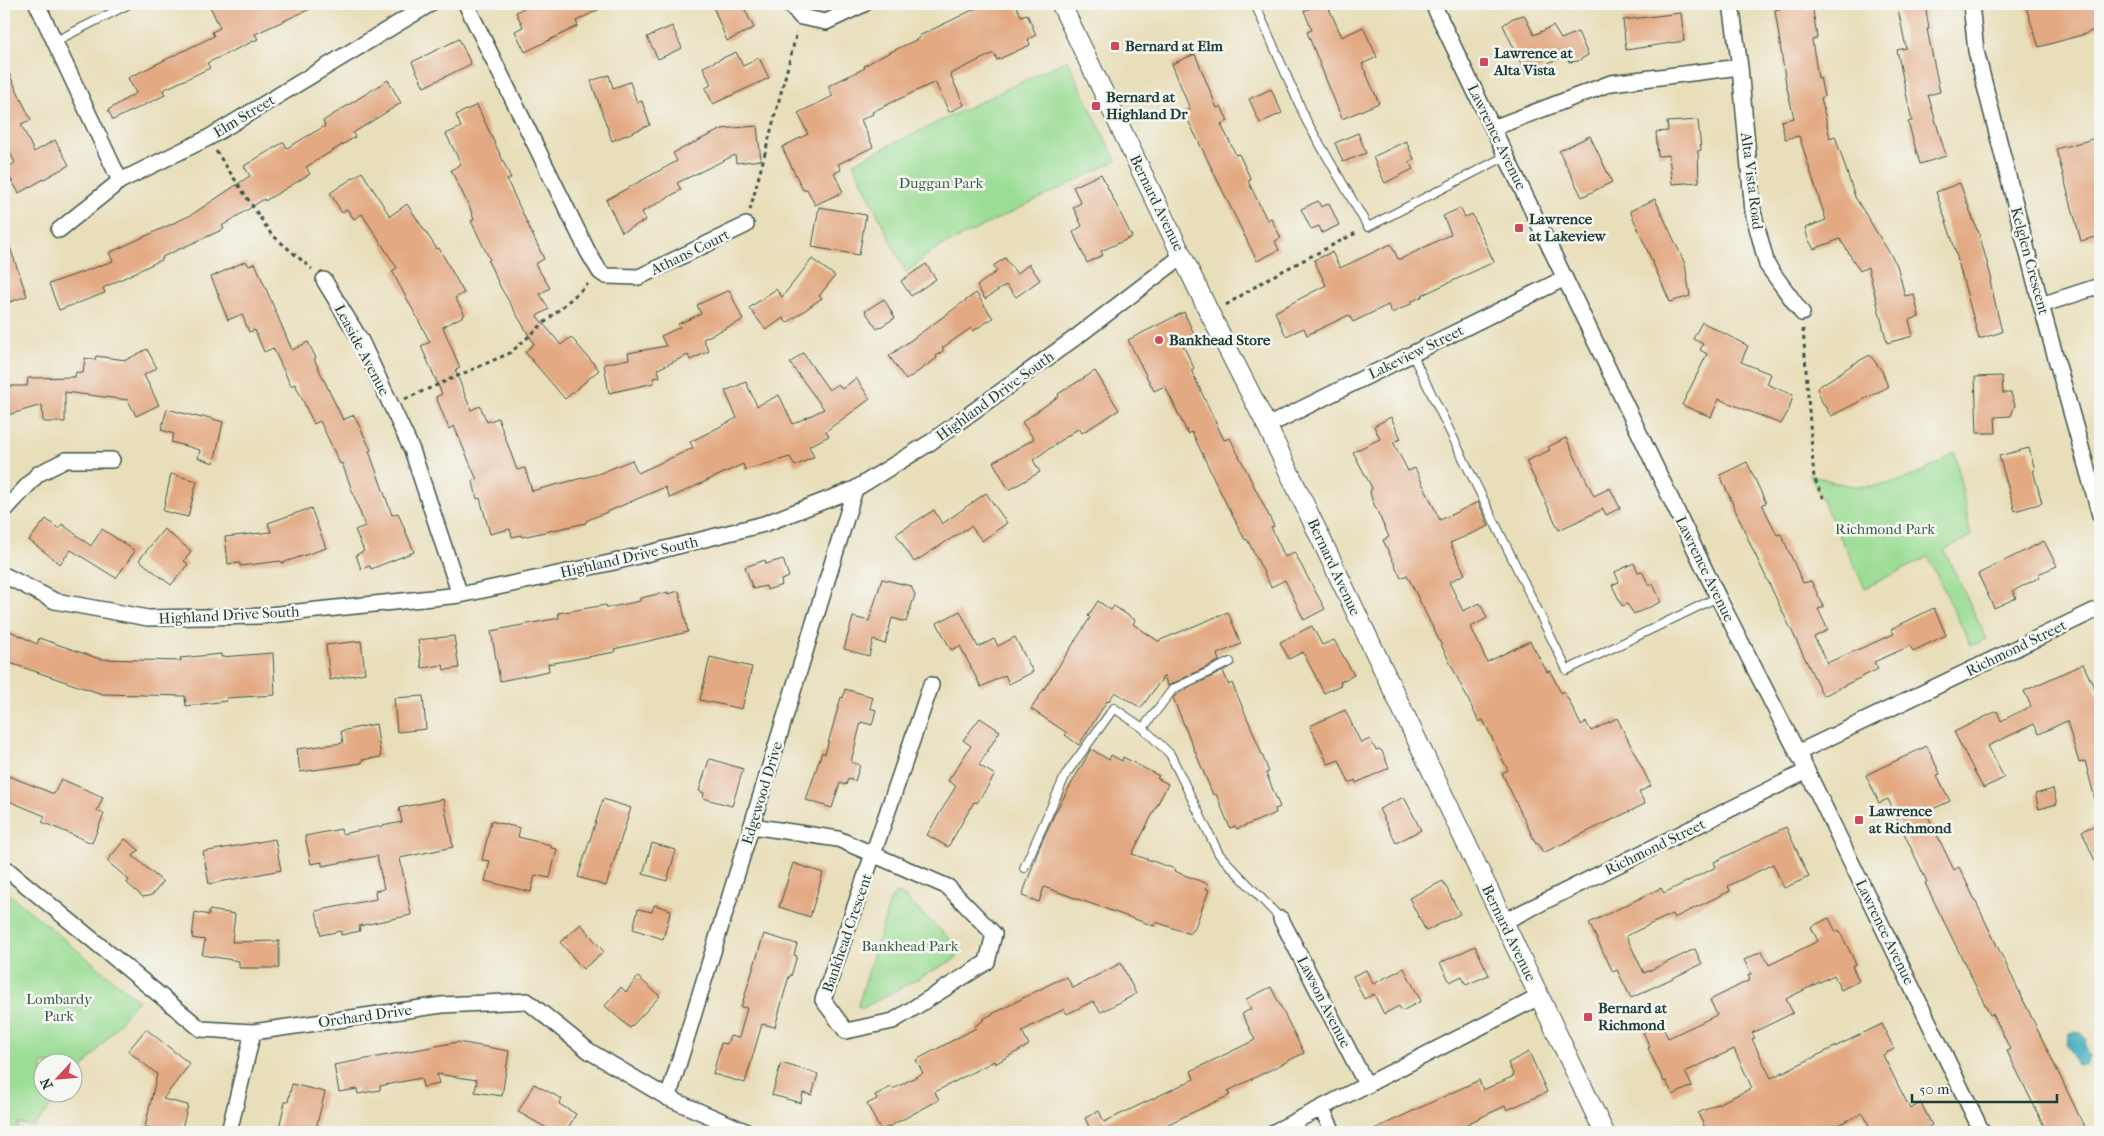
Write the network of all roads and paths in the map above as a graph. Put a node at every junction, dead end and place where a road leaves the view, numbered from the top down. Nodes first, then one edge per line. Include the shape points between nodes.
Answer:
1 (37, 4) edge
2 (129, 4) edge
3 (430, 4) edge
4 (466, 4) edge
5 (790, 4) edge
6 (864, 4) edge
7 (1061, 4) edge
8 (1255, 4) edge
9 (1433, 4) edge
10 (1731, 4) edge
11 (1971, 4) edge
12 (801, 17) junction
13 (54, 42) junction
14 (1740, 67) junction
15 (1493, 128) junction
16 (208, 138) junction
17 (1506, 156) junction
18 (120, 181) junction
19 (746, 225) joint
20 (1368, 227) junction
21 (59, 230) dead end
22 (1182, 256) junction
23 (600, 272) junction
24 (1565, 278) junction
25 (324, 280) joint
26 (2100, 286) edge
27 (2041, 305) junction
28 (1802, 313) joint
29 (1210, 314) junction
30 (1412, 354) junction
31 (391, 405) junction
32 (1267, 426) junction
33 (112, 460) dead end
34 (856, 489) junction
35 (1824, 501) dead end
36 (4, 511) edge
37 (2100, 515) edge
38 (4, 575) edge
39 (460, 595) junction
40 (1718, 596) junction
41 (2100, 608) edge
42 (1230, 662) dead end
43 (931, 685) dead end
44 (1143, 728) junction
45 (1797, 753) junction
46 (1807, 772) junction
47 (752, 826) junction
48 (875, 855) junction
49 (4, 867) edge
50 (1024, 868) dead end
51 (1281, 919) joint
52 (1504, 922) junction
53 (1539, 997) junction
54 (253, 1032) junction
55 (1367, 1086) junction
56 (668, 1098) junction
57 (1322, 1109) junction
58 (229, 1132) edge
59 (747, 1132) edge
60 (1274, 1132) edge
61 (1333, 1132) edge
62 (1604, 1132) edge
63 (1982, 1132) edge

1 - 13 street
2 - 13 lane
3 - 16 street, Elm Street
4 - 23 street
5 - 12 street
6 - 12 street via 826,22
7 - 22 street, Bernard Avenue
8 - 20 lane via 1307,122
9 - 15 street, Lawrence Avenue
10 - 14 street, Alta Vista Road
11 - 27 street, Kelglen Crescent via 1976,51
12 - 19 path, Athans Court
13 - 18 street
14 - 15 street via 1611,83
14 - 28 street, Alta Vista Road via 1753,212 1767,265
15 - 17 street, Lawrence Avenue
16 - 18 street, Elm Street
16 - 25 path via 271,234
17 - 20 lane
17 - 24 street, Lawrence Avenue
18 - 21 street, Elm Street
19 - 23 street, Athans Court via 639,277 606,276
20 - 29 path via 1269,278
22 - 29 street, Bernard Avenue
22 - 34 street, Highland Drive South via 931,442
23 - 31 path via 510,353
24 - 30 street, Lakeview Street
24 - 40 street, Lawrence Avenue
25 - 31 street, Leaside Avenue via 361,341
26 - 27 street
27 - 37 street, Kelglen Crescent
28 - 35 path via 1814,478
29 - 32 street, Bernard Avenue
30 - 32 street, Lakeview Street
30 - 40 lane via 1567,670
31 - 39 street, Leaside Avenue via 412,450
32 - 52 street, Bernard Avenue
33 - 36 street via 66,460 38,474
34 - 39 street, Highland Drive South via 764,524 614,562
34 - 47 street, Edgewood Drive
38 - 39 street, Highland Drive South via 55,602 148,618 260,616
40 - 45 street, Lawrence Avenue
41 - 45 street, Richmond Street
42 - 44 lane via 1173,689
43 - 48 street, Bankhead Crescent
44 - 50 lane via 1114,708 1066,774
44 - 51 lane via 1170,754 1219,854
45 - 46 street, Lawrence Avenue
46 - 52 street, Richmond Street
46 - 63 street, Lawrence Avenue
47 - 48 street, Bankhead Crescent via 838,839
47 - 56 street, Edgewood Drive
48 - 48 street, Bankhead Crescent via 948,887 994,934 988,962 893,1021 846,1031 823,1000
49 - 54 street, Orchard Drive via 201,1029
51 - 55 street, Lawson Avenue
52 - 53 street, Bernard Avenue
53 - 55 street
53 - 62 street, Bernard Avenue
54 - 56 street, Orchard Drive via 442,1005 527,1001 589,1051
54 - 58 street
55 - 57 street
56 - 59 street, Orchard Drive
57 - 60 street
57 - 61 street

